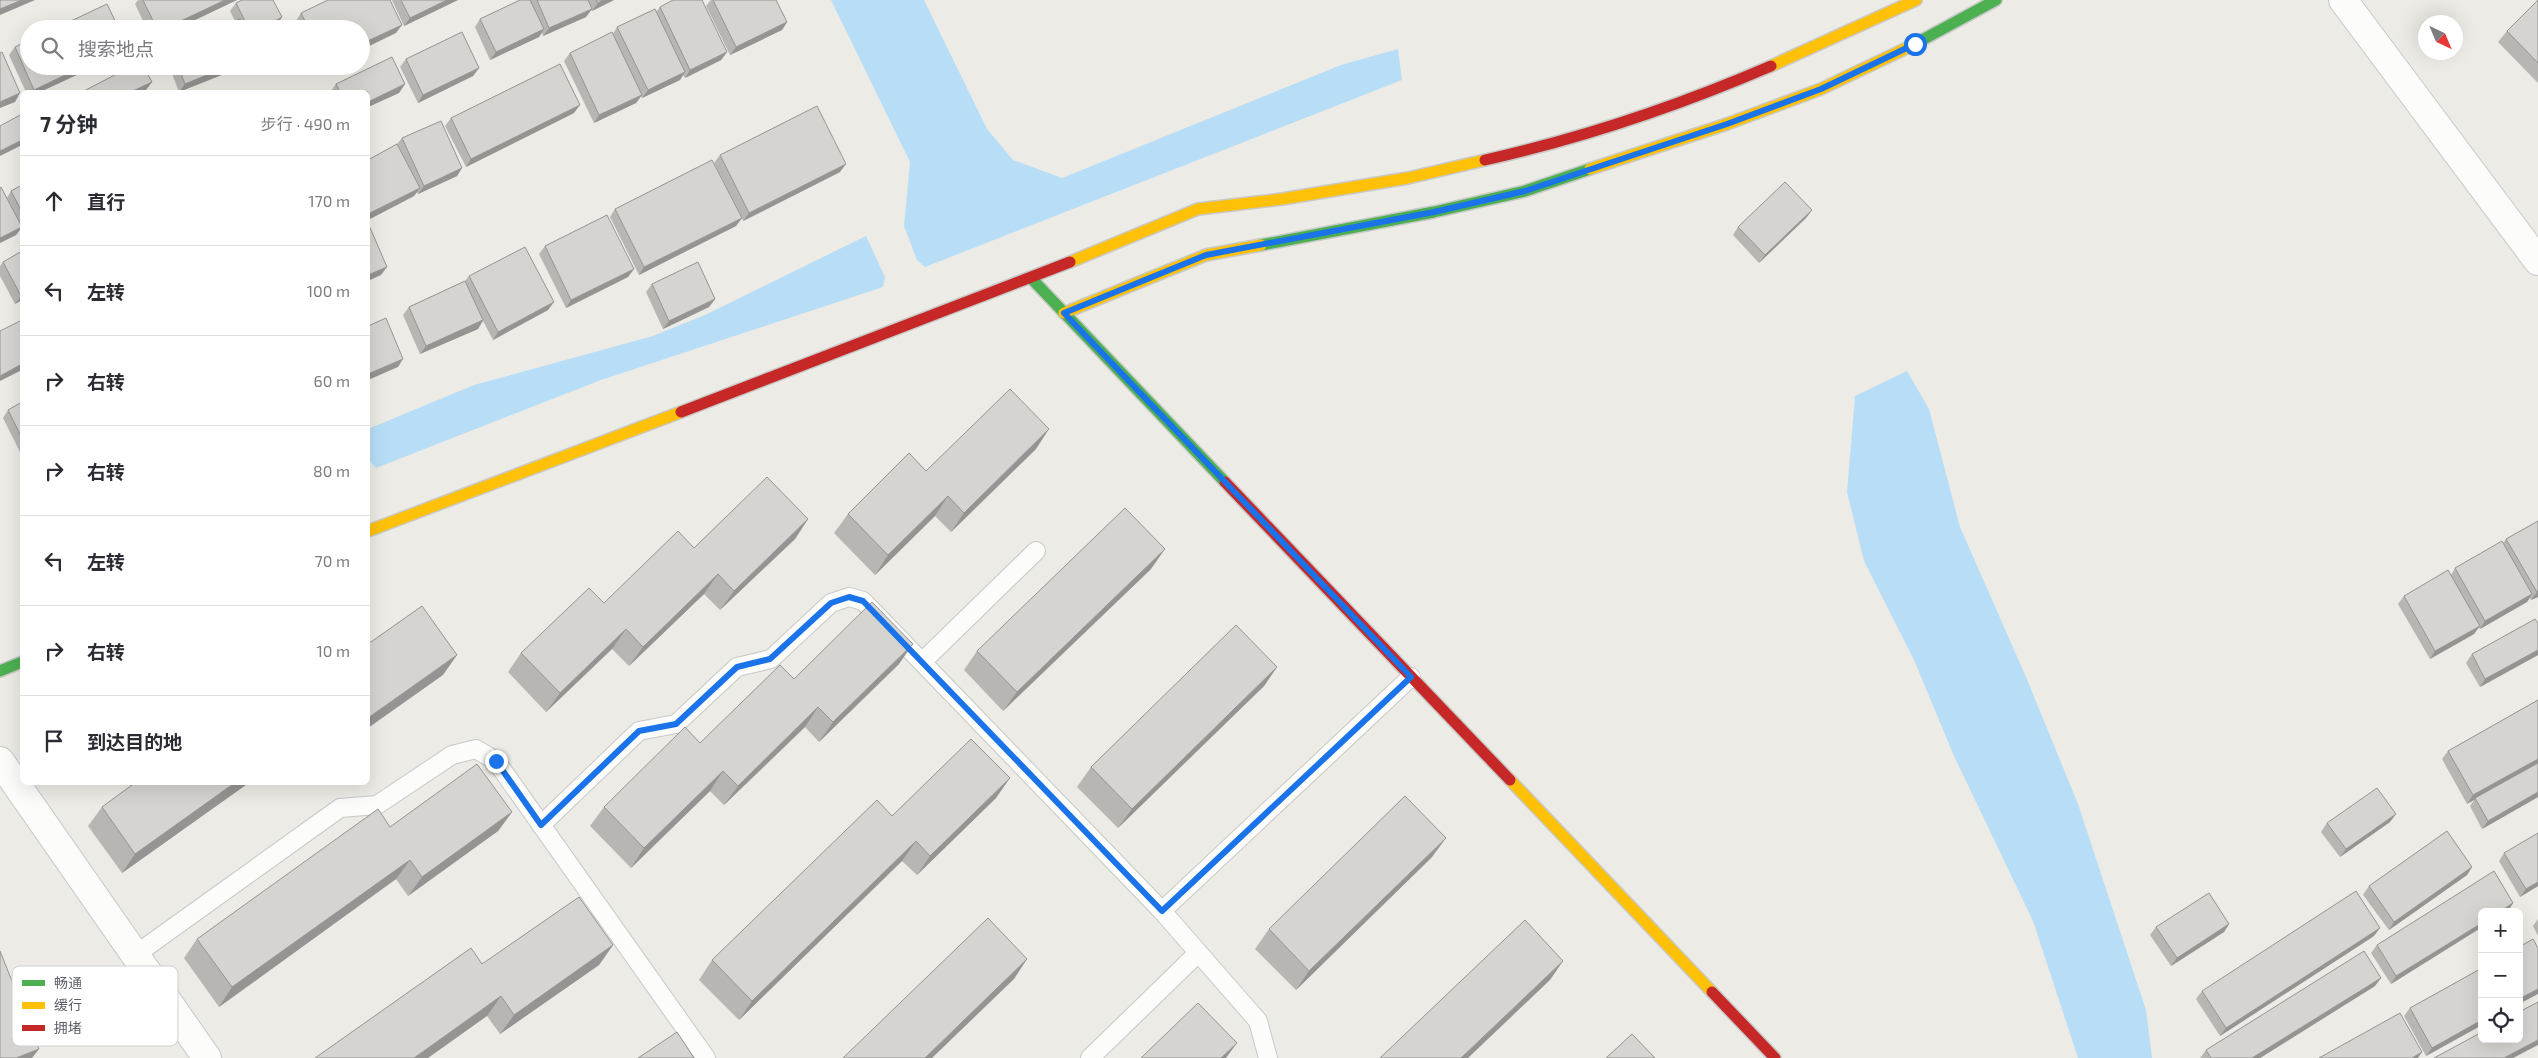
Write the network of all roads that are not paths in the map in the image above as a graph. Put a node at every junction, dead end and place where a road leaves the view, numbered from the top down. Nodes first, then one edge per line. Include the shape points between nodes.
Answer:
1 (1916, 0) edge
2 (1996, 0) edge
3 (2343, 0) edge
4 (2538, 261) edge
5 (1031, 278) junction
6 (1064, 313) junction
7 (370, 530) edge
8 (1036, 551) dead end
9 (922, 662) junction
10 (20, 663) edge
11 (0, 671) edge
12 (1411, 677) junction
13 (0, 761) edge
14 (541, 825) junction
15 (1162, 911) junction
16 (1198, 952) junction
17 (135, 955) junction
18 (143, 966) edge
19 (178, 1017) edge
20 (207, 1058) edge
21 (706, 1058) edge
22 (1090, 1058) edge
23 (1268, 1058) edge
24 (1775, 1058) edge

1 - 5 main road via 1708,93 1614,126 1526,151 1408,178 1198,210
2 - 6 main road via 1915,44 1821,89 1727,124 1525,191 1434,212 1206,255
3 - 4 street
5 - 6 main road
5 - 7 main road
6 - 12 main road
8 - 9 lane
9 - 14 lane via 863,601 849,597 831,603 770,659 737,667 676,724 639,731
9 - 15 lane
10 - 11 main road
12 - 15 lane
12 - 24 main road
13 - 17 street
14 - 17 lane via 496,761 476,749 452,755 376,805 340,808
14 - 21 lane
15 - 16 lane
16 - 22 lane
16 - 23 lane via 1258,1021
17 - 18 street
19 - 20 street

